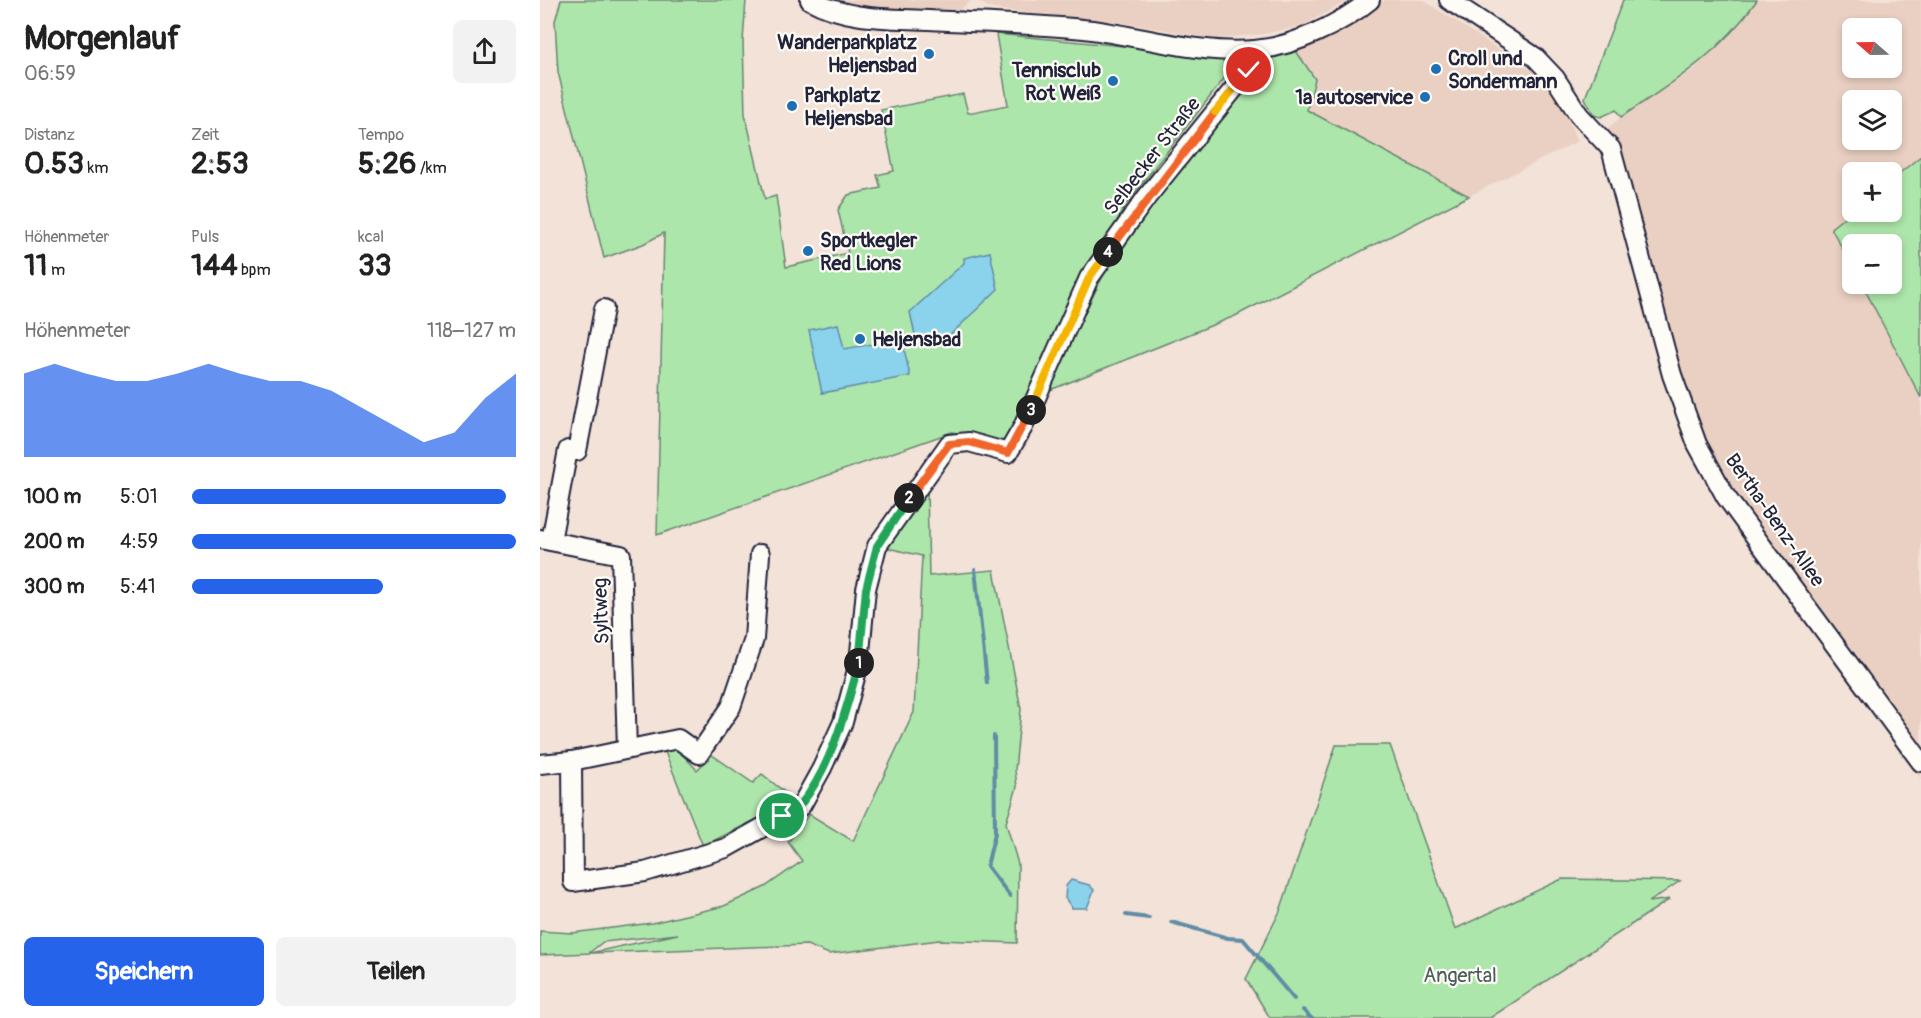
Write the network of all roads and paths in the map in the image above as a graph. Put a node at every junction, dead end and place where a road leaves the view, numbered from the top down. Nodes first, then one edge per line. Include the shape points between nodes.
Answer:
1 (810, 0) edge
2 (1370, 0) edge
3 (1449, 0) edge
4 (1255, 50) junction
5 (604, 309) dead end
6 (545, 540) edge
7 (760, 554) dead end
8 (627, 749) junction
9 (572, 760) junction
10 (1921, 762) edge
11 (540, 764) edge

1 - 4 street via 856,16 1091,30 1211,48
2 - 4 street via 1329,27
3 - 10 street, Bertha-Benz-Allee via 1535,57 1615,157 1672,375 1697,444 1713,475
4 - 9 street, Selbecker Straße via 1249,70 1146,198 1089,278 1023,428 1008,453 969,442 949,444 877,546 866,589 859,663 843,722 801,806 726,848 645,872 573,882
5 - 6 street via 577,451 568,450
6 - 8 street, Syltweg via 621,555
7 - 8 street via 754,639 731,707 699,754 678,739
8 - 9 street
9 - 11 street

